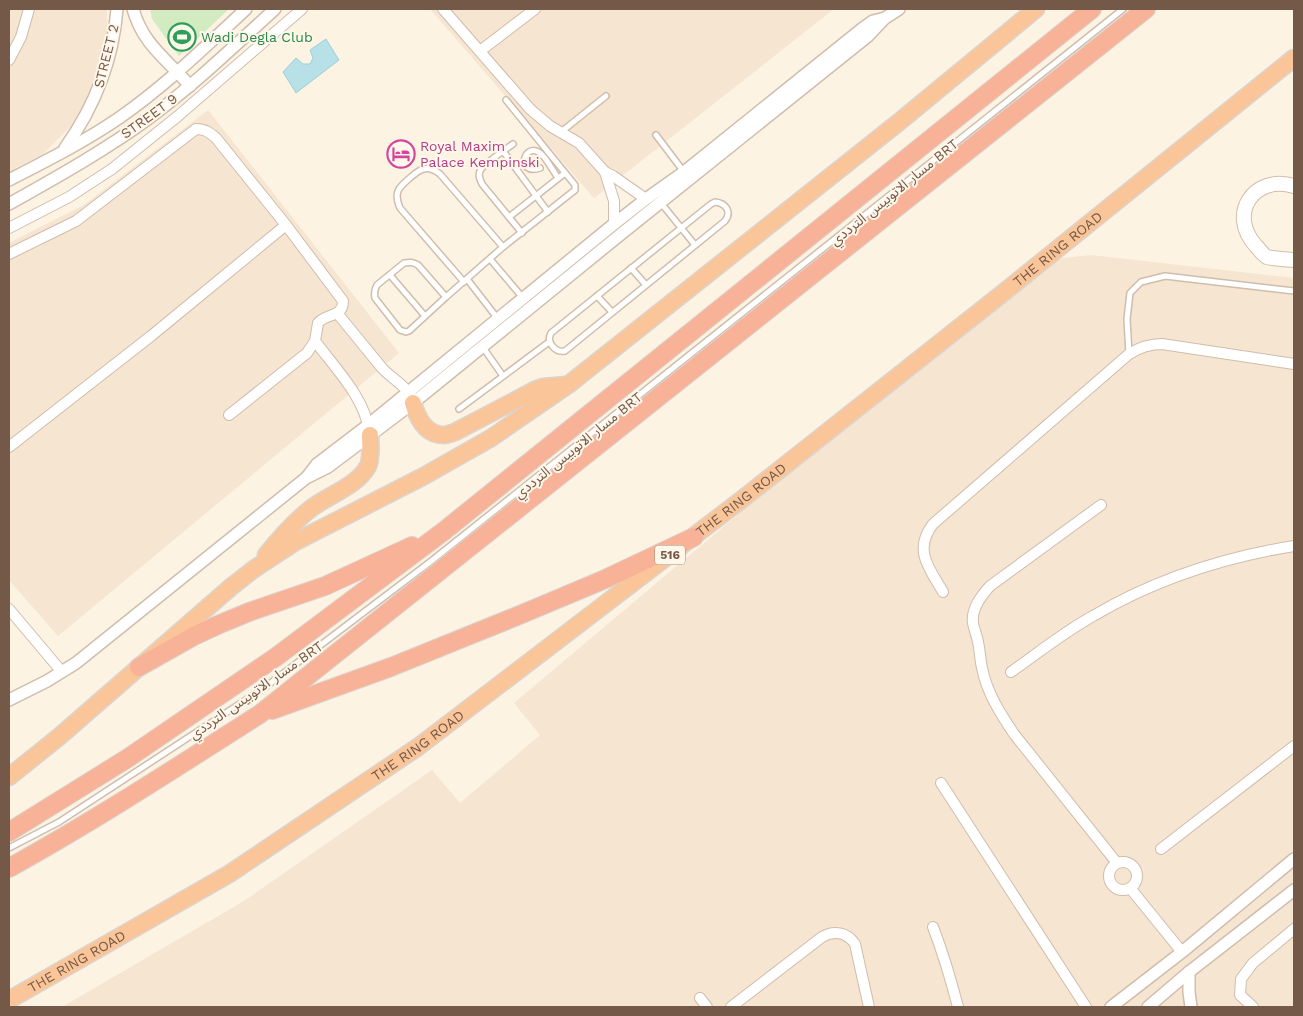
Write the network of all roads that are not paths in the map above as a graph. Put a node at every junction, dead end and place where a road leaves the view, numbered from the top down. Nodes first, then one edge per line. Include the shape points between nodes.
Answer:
1 (29, 9) edge
2 (117, 9) edge
3 (133, 9) edge
4 (246, 9) edge
5 (275, 9) edge
6 (302, 9) edge
7 (443, 9) edge
8 (535, 9) edge
9 (899, 9) edge
10 (1036, 9) edge
11 (1092, 9) edge
12 (1123, 9) edge
13 (1146, 9) edge
14 (885, 18) junction
15 (21, 37) junction
16 (9, 44) edge
17 (480, 52) junction
18 (1294, 58) edge
19 (9, 60) edge
20 (178, 72) junction
21 (190, 86) junction
22 (606, 96) dead end
23 (506, 100) dead end
24 (561, 132) junction
25 (656, 135) dead end
26 (513, 144) dead end
27 (503, 151) junction
28 (61, 154) junction
29 (540, 168) dead end
30 (605, 172) junction
31 (684, 172) junction
32 (565, 173) junction
33 (558, 178) junction
34 (9, 180) edge
35 (1294, 186) edge
36 (536, 196) junction
37 (646, 199) junction
38 (661, 202) junction
39 (9, 204) edge
40 (548, 212) junction
41 (510, 217) junction
42 (286, 225) junction
43 (9, 228) edge
44 (681, 228) junction
45 (617, 229) junction
46 (522, 233) junction
47 (695, 245) junction
48 (503, 248) junction
49 (9, 254) edge
50 (490, 259) junction
51 (1294, 260) edge
52 (632, 268) junction
53 (390, 275) junction
54 (465, 280) junction
55 (646, 285) junction
56 (1294, 291) edge
57 (597, 296) junction
58 (446, 297) junction
59 (523, 298) junction
60 (337, 312) junction
61 (612, 312) junction
62 (425, 316) junction
63 (498, 319) junction
64 (315, 342) junction
65 (549, 342) junction
66 (482, 346) junction
67 (1129, 354) junction
68 (1294, 364) edge
69 (503, 376) junction
70 (568, 385) junction
71 (411, 397) junction
72 (459, 409) dead end
73 (229, 415) dead end
74 (369, 430) junction
75 (9, 447) edge
76 (1102, 505) dead end
77 (444, 531) junction
78 (694, 537) junction
79 (1294, 546) edge
80 (254, 570) junction
81 (943, 592) dead end
82 (9, 609) edge
83 (139, 667) junction
84 (62, 672) junction
85 (1011, 672) dead end
86 (9, 700) edge
87 (260, 714) junction
88 (1294, 746) edge
89 (9, 777) edge
90 (941, 783) dead end
91 (9, 832) edge
92 (9, 848) edge
93 (1161, 849) dead end
94 (1294, 859) edge
95 (1116, 863) junction
96 (9, 868) edge
97 (1130, 888) junction
98 (1294, 890) edge
99 (933, 927) dead end
100 (1294, 930) edge
101 (1182, 952) junction
102 (1189, 972) junction
103 (700, 998) dead end
104 (9, 1000) edge
105 (707, 1007) edge
106 (731, 1007) edge
107 (869, 1007) edge
108 (958, 1007) edge
109 (1086, 1007) edge
110 (1111, 1007) edge
111 (1148, 1007) edge
112 (1192, 1007) edge
113 (1253, 1007) edge

1 - 15 street
2 - 28 street, STREET 2 via 105,71 94,101
3 - 20 street, STREET 2 via 152,47
4 - 20 street, STREET 9
5 - 21 street, STREET 9
6 - 43 street via 112,169 69,197
7 - 17 street
8 - 17 street
9 - 14 street
10 - 70 highway
11 - 77 highway
12 - 92 lane, مسار الاتوبيس الترددي BRT via 453,544 264,688 67,816
13 - 87 highway, 516
14 - 31 street via 863,28
14 - 38 street via 868,36
15 - 16 street
15 - 19 street
17 - 24 street via 530,109
18 - 78 highway, THE RING ROAD / 516
20 - 21 street, STREET 2
20 - 28 street, STREET 9 via 118,119
21 - 39 street, STREET 9 via 146,121 90,158
22 - 24 lane
23 - 32 lane
24 - 30 street via 579,143
25 - 31 lane
26 - 27 lane
27 - 36 lane
27 - 41 lane via 484,166 479,178
28 - 34 street, STREET 9
29 - 33 lane via 528,168 524,162 529,151 541,153
30 - 37 street
30 - 45 street via 614,200
31 - 37 street
32 - 33 lane
32 - 40 lane via 575,185 575,190
33 - 36 lane
35 - 51 main road via 1263,186 1245,207 1244,222 1245,230 1266,257
36 - 40 lane
36 - 41 lane
37 - 45 street
38 - 44 lane
38 - 45 street
40 - 46 lane
41 - 46 lane
42 - 49 street via 216,138 210,132 196,129 76,221
42 - 60 street via 342,298 344,304
42 - 75 street
44 - 47 lane
44 - 47 lane via 715,202 728,208 728,218
44 - 52 lane
45 - 59 street
45 - 66 street
46 - 48 lane
47 - 55 lane
48 - 50 lane
48 - 54 lane via 433,169 418,171 399,187 397,201 400,208
50 - 54 lane
50 - 59 lane
52 - 55 lane
52 - 57 lane
53 - 58 lane via 404,263 414,263
53 - 62 lane
53 - 62 lane via 374,294 400,330 409,331
54 - 58 lane
54 - 63 lane
55 - 61 lane
56 - 67 lane via 1165,276 1140,282 1130,293 1127,319
57 - 61 lane
57 - 65 lane via 551,333
58 - 62 lane
59 - 63 street
60 - 64 street via 318,323
60 - 71 street via 388,375
61 - 65 lane via 565,351 559,352
63 - 71 street
64 - 73 street via 308,353
64 - 74 street via 358,398
65 - 69 lane
66 - 69 lane
66 - 71 street
67 - 68 street via 1142,347 1162,344
67 - 81 street via 933,524 923,550 927,565
69 - 72 lane
70 - 71 highway via 535,390 455,432 443,435 426,428
70 - 80 highway via 491,438 295,542
71 - 74 street
74 - 80 highway via 371,455 364,472 310,509
74 - 84 street via 328,467 306,478
76 - 95 street via 990,586 980,598 972,618 985,680 1000,713
77 - 83 highway via 325,586 220,624
77 - 91 highway via 276,657 128,758
78 - 87 highway, 516 via 522,614 392,667
78 - 104 highway, THE RING ROAD / 516 via 418,747 228,874
79 - 85 street via 1233,559 1147,588 1069,630
80 - 83 highway
82 - 84 street
83 - 89 highway
84 - 86 street
87 - 96 highway, 516
88 - 93 street
90 - 109 street
94 - 101 street
95 - 97 street via 1127,862 1135,869 1136,880
95 - 97 street via 1110,871 1110,881 1117,889
97 - 101 street
98 - 102 street
99 - 108 street
100 - 113 street via 1253,963 1241,979 1240,995
101 - 110 street
102 - 111 street
102 - 112 street via 1188,992
103 - 105 street
106 - 107 street via 822,937 835,932 849,936 855,944

